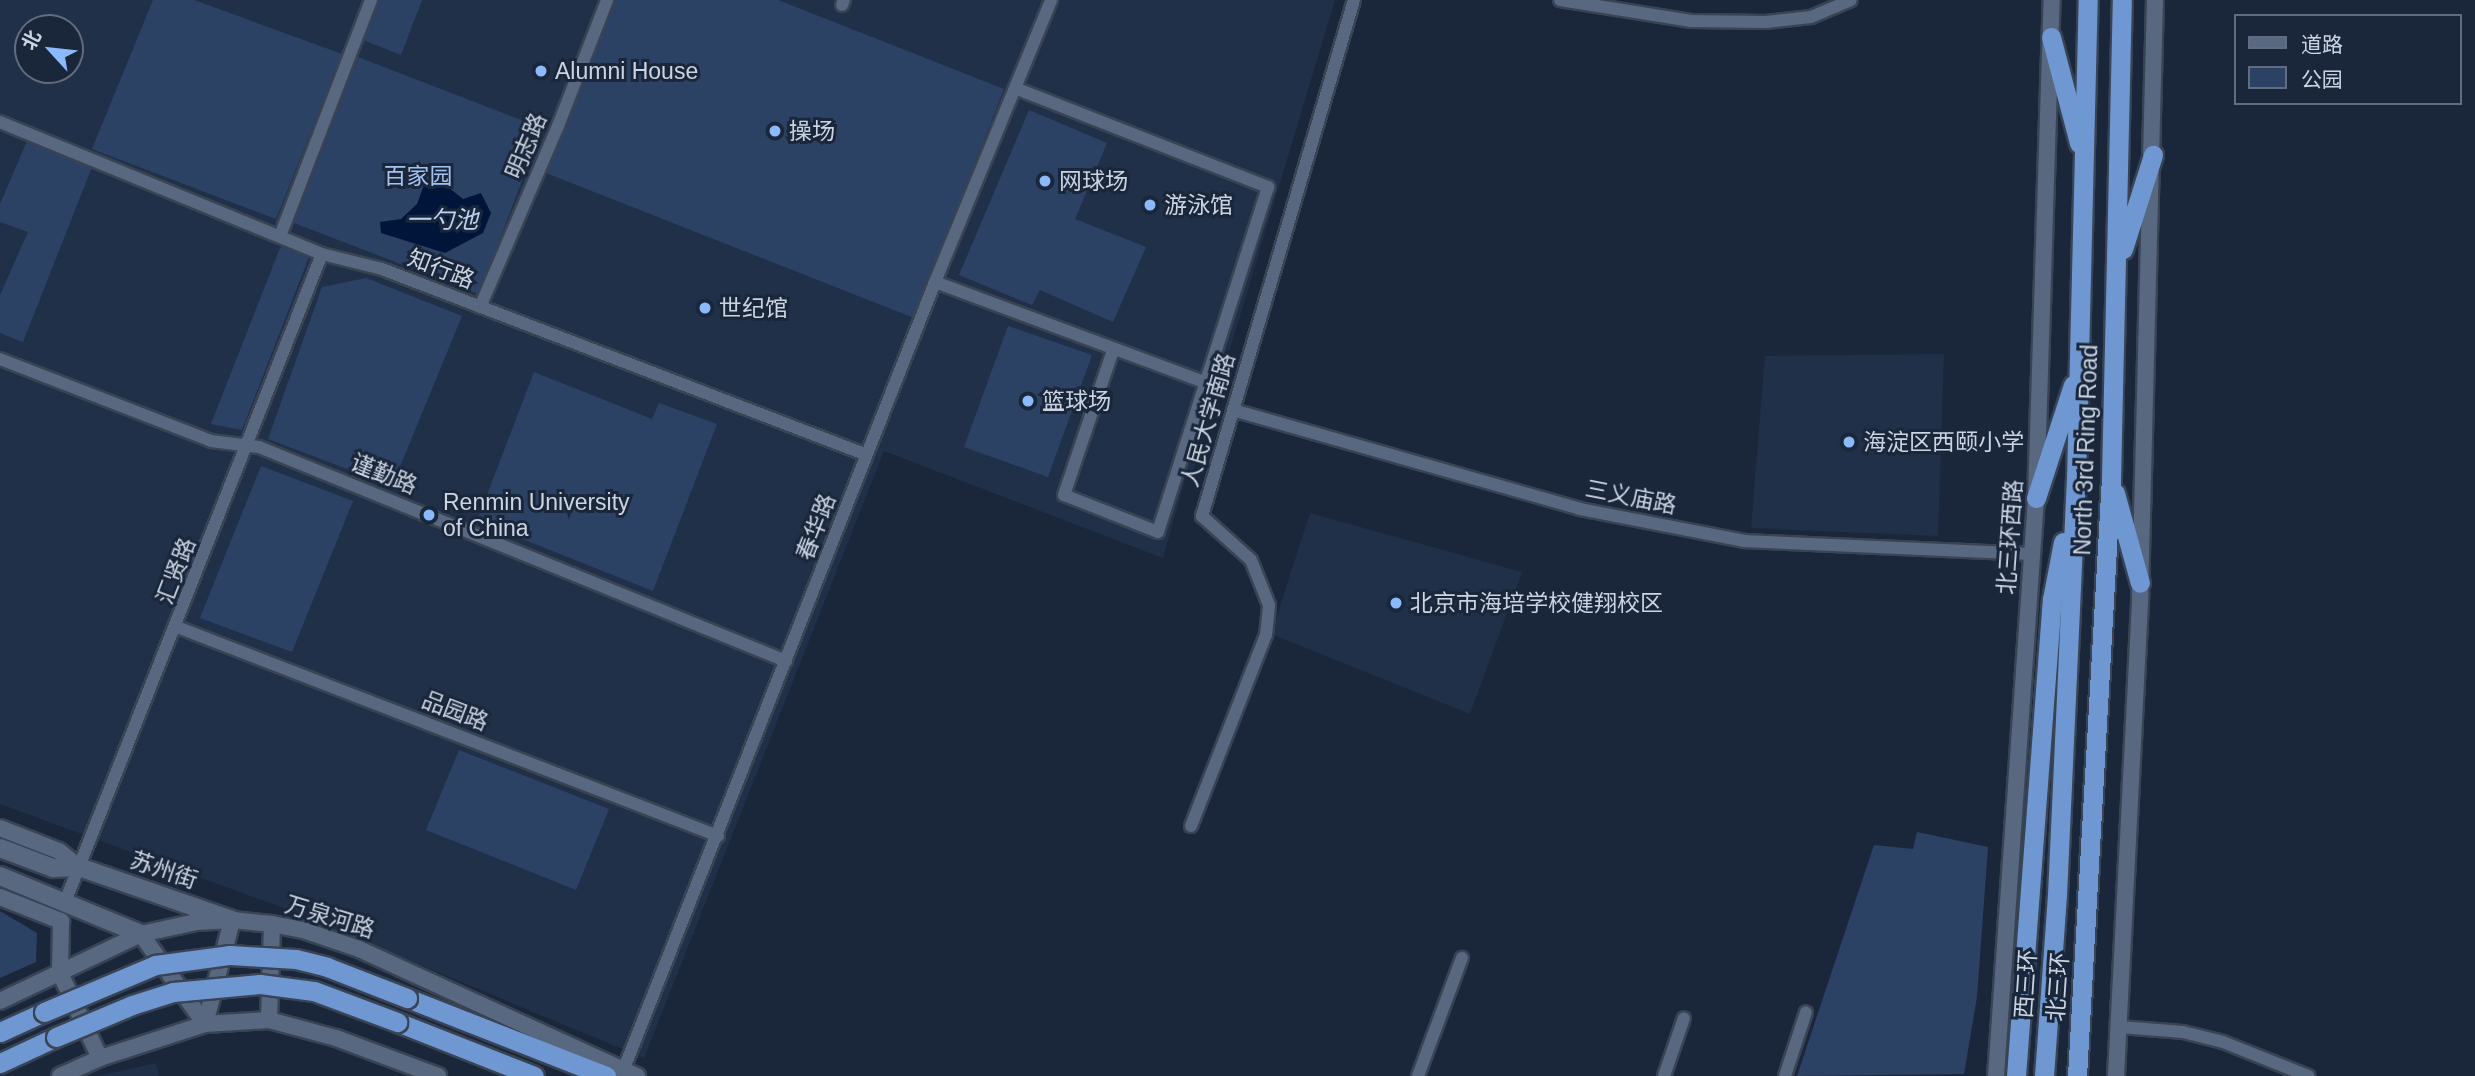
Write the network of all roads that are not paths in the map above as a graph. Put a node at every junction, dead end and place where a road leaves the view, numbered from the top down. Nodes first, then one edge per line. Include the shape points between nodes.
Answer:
1 (371, 0) edge
2 (607, 0) edge
3 (1051, 0) edge
4 (1354, 0) edge
5 (1560, 0) edge
6 (1851, 0) edge
7 (2052, 0) edge
8 (2088, 0) edge
9 (2122, 0) edge
10 (2155, 0) edge
11 (2051, 37) junction
12 (1014, 88) junction
13 (0, 122) edge
14 (2153, 155) junction
15 (2084, 164) junction
16 (280, 236) junction
17 (322, 254) junction
18 (2116, 270) junction
19 (935, 282) junction
20 (480, 307) junction
21 (1113, 350) junction
22 (0, 359) edge
23 (2080, 364) junction
24 (1207, 383) junction
25 (1233, 410) junction
26 (248, 445) junction
27 (867, 455) junction
28 (2111, 478) junction
29 (2076, 480) junction
30 (2036, 498) junction
31 (2032, 554) junction
32 (2140, 583) junction
33 (177, 627) junction
34 (786, 661) junction
35 (1191, 826) dead end
36 (0, 828) edge
37 (718, 836) junction
38 (0, 848) edge
39 (79, 867) junction
40 (0, 876) edge
41 (2057, 895) joint
42 (0, 897) edge
43 (65, 901) junction
44 (2089, 901) joint
45 (232, 920) junction
46 (272, 924) junction
47 (141, 934) junction
48 (1462, 958) dead end
49 (60, 973) junction
50 (0, 1001) edge
51 (1806, 1012) dead end
52 (1684, 1018) dead end
53 (269, 1020) junction
54 (205, 1024) junction
55 (2120, 1027) junction
56 (0, 1031) edge
57 (100, 1058) junction
58 (0, 1063) edge
59 (622, 1074) edge
60 (60, 1076) edge
61 (438, 1076) edge
62 (534, 1076) edge
63 (1418, 1076) edge
64 (1664, 1076) edge
65 (1785, 1076) edge
66 (1996, 1076) edge
67 (2016, 1076) edge
68 (2044, 1076) edge
69 (2077, 1076) edge
70 (2116, 1076) edge
71 (2308, 1076) edge

1 - 16 street
2 - 20 street, 明志路
3 - 12 street, 春华路
4 - 25 street, 人民大学南路
5 - 6 street via 1691,21 1766,22 1811,18
7 - 11 street, 北三环西路
8 - 15 highway, North 3rd Ring Road
9 - 18 highway, North 3rd Ring Road
10 - 14 street
11 - 15 highway
11 - 30 street, 北三环西路
12 - 19 street, 春华路
12 - 24 street via 1268,187
13 - 16 street, 知行路
14 - 18 highway
14 - 32 street
15 - 23 highway, North 3rd Ring Road
16 - 17 street, 知行路
17 - 20 street, 知行路 via 382,269
17 - 26 street, 汇贤路
18 - 28 highway, North 3rd Ring Road
19 - 21 street
19 - 27 street, 春华路
20 - 27 street, 知行路
21 - 24 street
21 - 24 street via 1065,495 1158,532
22 - 26 street, 谨勤路 via 211,441
23 - 29 highway, North 3rd Ring Road
23 - 30 highway
25 - 31 street, 三义庙路 via 1580,509 1744,541
25 - 35 street, 人民大学南路 via 1202,516 1251,560 1269,605 1266,635
26 - 33 street, 汇贤路
26 - 34 street, 谨勤路
27 - 34 street, 春华路
28 - 32 highway
28 - 44 highway, North 3rd Ring Road
29 - 41 highway, North 3rd Ring Road
29 - 67 highway via 2052,599
30 - 31 street, 北三环西路
31 - 66 street, 北三环西路
32 - 55 street
33 - 37 street, 品园路
33 - 39 street, 汇贤路
34 - 37 street, 春华路
36 - 39 street, 苏州街 via 59,851
37 - 59 street, 春华路
38 - 39 main road, 苏州街 via 53,868
39 - 43 street, 汇贤路
39 - 45 main road, 苏州街
40 - 43 main road
41 - 68 highway, 西三环
42 - 49 street via 61,921
43 - 47 main road
44 - 69 highway, 北三环
45 - 46 street, 万泉河路
45 - 47 street, 万泉河路
45 - 54 street
46 - 53 street
46 - 59 street, 万泉河路 via 359,948
47 - 49 street, 万泉河路
47 - 54 street
48 - 63 street
49 - 50 street, 万泉河路
49 - 57 street
51 - 65 street
52 - 64 street
53 - 54 street
53 - 61 street via 336,1038
54 - 57 street
55 - 70 street
55 - 71 street via 2183,1032 2223,1042
56 - 59 highway, bridge via 155,965 230,955 306,962
57 - 60 street
58 - 62 highway, bridge via 132,1005 173,992 260,984 314,991

